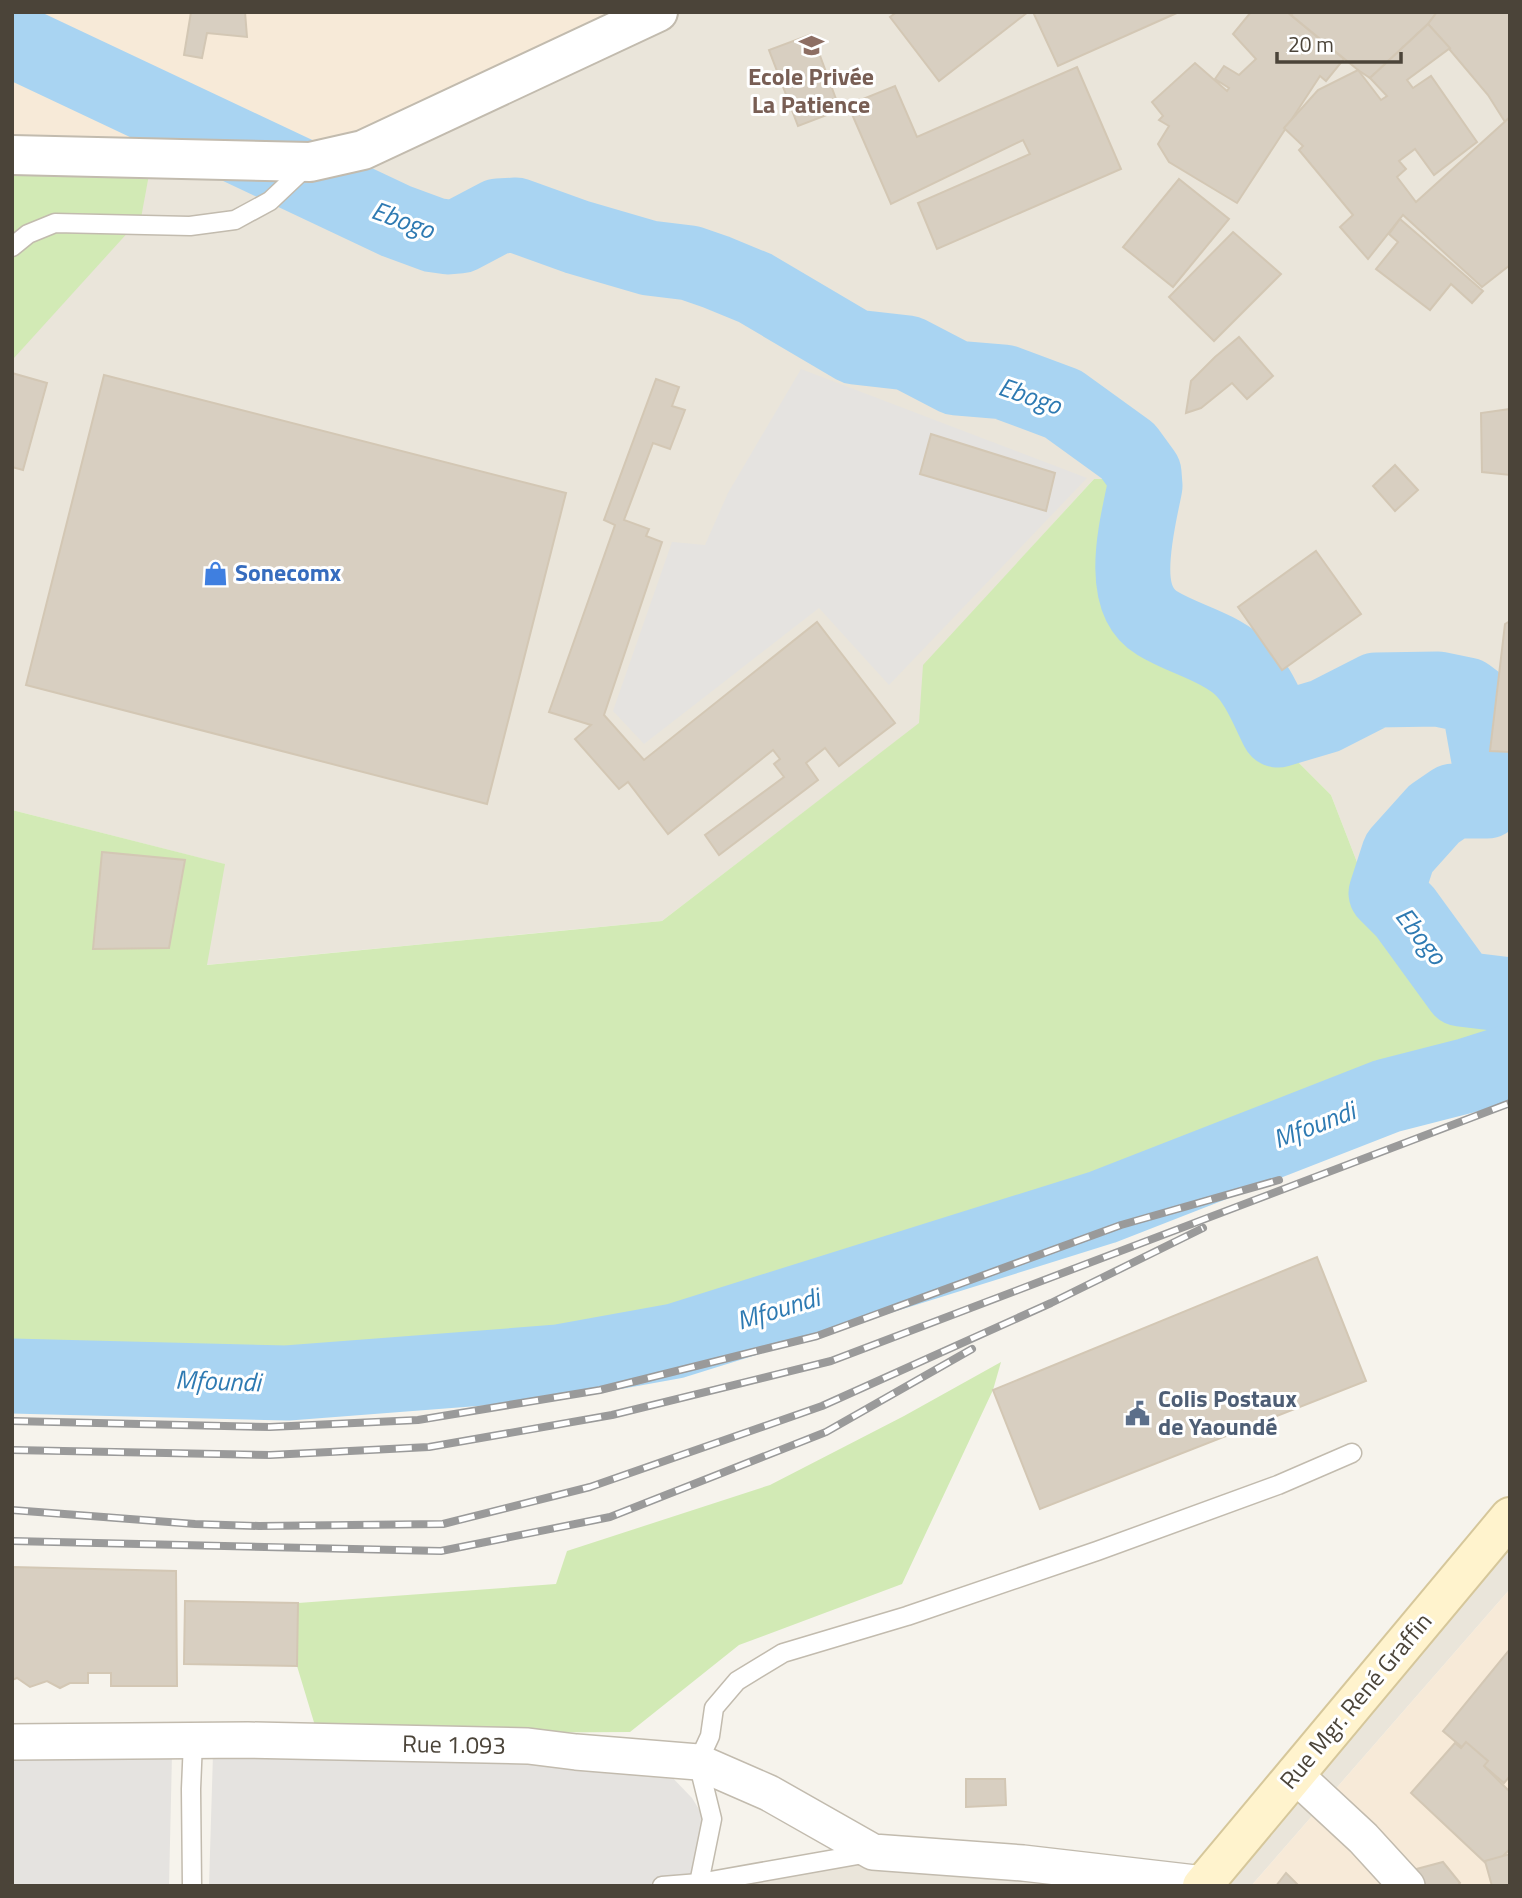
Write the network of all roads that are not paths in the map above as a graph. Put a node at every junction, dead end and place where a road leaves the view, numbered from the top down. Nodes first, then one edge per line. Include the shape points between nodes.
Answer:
1 (658, 12) edge
2 (12, 155) edge
3 (310, 162) junction
4 (12, 247) edge
5 (1352, 1453) dead end
6 (1502, 1537) edge
7 (193, 1741) junction
8 (12, 1742) edge
9 (698, 1762) junction
10 (1294, 1774) junction
11 (873, 1852) junction
12 (699, 1883) junction
13 (1203, 1885) edge
14 (192, 1886) edge
15 (662, 1886) edge
16 (1407, 1886) edge

1 - 3 street via 375,145
2 - 3 street
3 - 4 lane via 270,201 235,220 190,226 55,223 28,234
5 - 9 lane via 1097,1551 783,1653 737,1681 714,1708 710,1736
6 - 10 main road, Rue Mgr. René Graffin
7 - 8 street, Rue 1.093
7 - 9 street, Rue 1.093 via 528,1746
7 - 14 lane
9 - 11 street, Rue 1.093 via 769,1793
9 - 12 lane via 712,1819
10 - 13 main road, Rue Mgr. René Graffin
10 - 16 street
11 - 12 lane, Rue 1.093
11 - 13 street, Rue 1.093 via 1023,1863
12 - 15 lane, Rue 1.093

